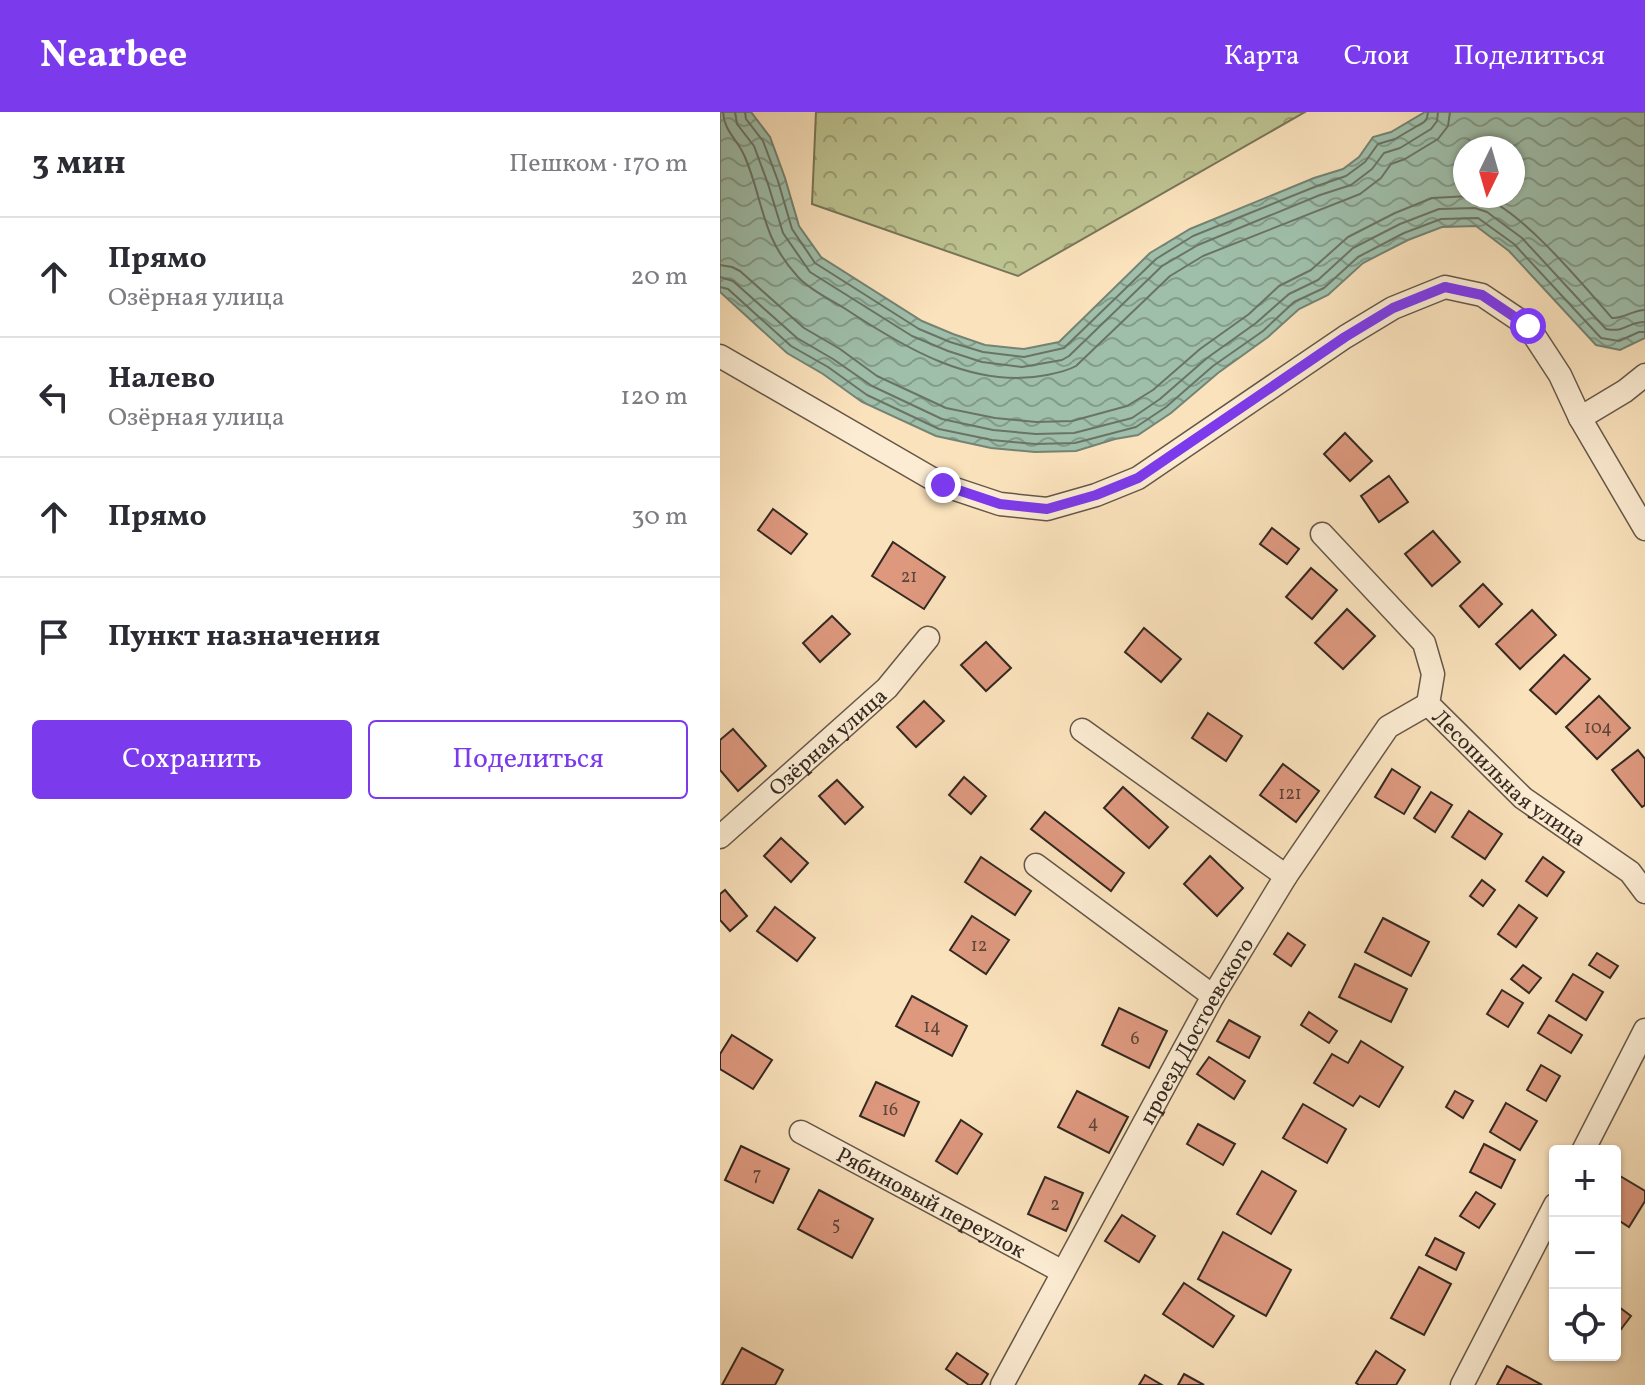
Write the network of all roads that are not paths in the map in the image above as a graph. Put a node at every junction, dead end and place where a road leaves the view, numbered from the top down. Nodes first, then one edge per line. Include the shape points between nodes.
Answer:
1 (720, 356) edge
2 (1645, 375) edge
3 (1580, 418) junction
4 (1645, 529) edge
5 (1322, 534) dead end
6 (928, 638) dead end
7 (1428, 704) junction
8 (1082, 730) dead end
9 (720, 837) edge
10 (1036, 865) dead end
11 (1638, 865) edge
12 (1286, 876) junction
13 (1645, 892) edge
14 (1213, 996) junction
15 (1645, 1030) edge
16 (801, 1132) dead end
17 (1586, 1145) edge
18 (1549, 1217) edge
19 (1063, 1272) junction
20 (1002, 1385) edge
21 (1462, 1385) edge

1 - 3 street via 943,485 1000,504 1047,509 1138,478 1345,337 1393,308 1445,287 1482,295 1528,326
2 - 3 street
3 - 4 street
5 - 7 street, Лесопильная улица via 1424,643 1433,674
6 - 9 street, Озёрная улица via 887,688
7 - 11 street, Лесопильная улица via 1523,798
7 - 12 street, проезд Достоевского via 1388,727
8 - 12 street
10 - 14 street
11 - 13 street, Лесопильная улица
12 - 14 street, проезд Достоевского
14 - 19 street, проезд Достоевского
15 - 17 street
16 - 19 street, Рябиновый переулок
18 - 21 street
19 - 20 street, проезд Достоевского

